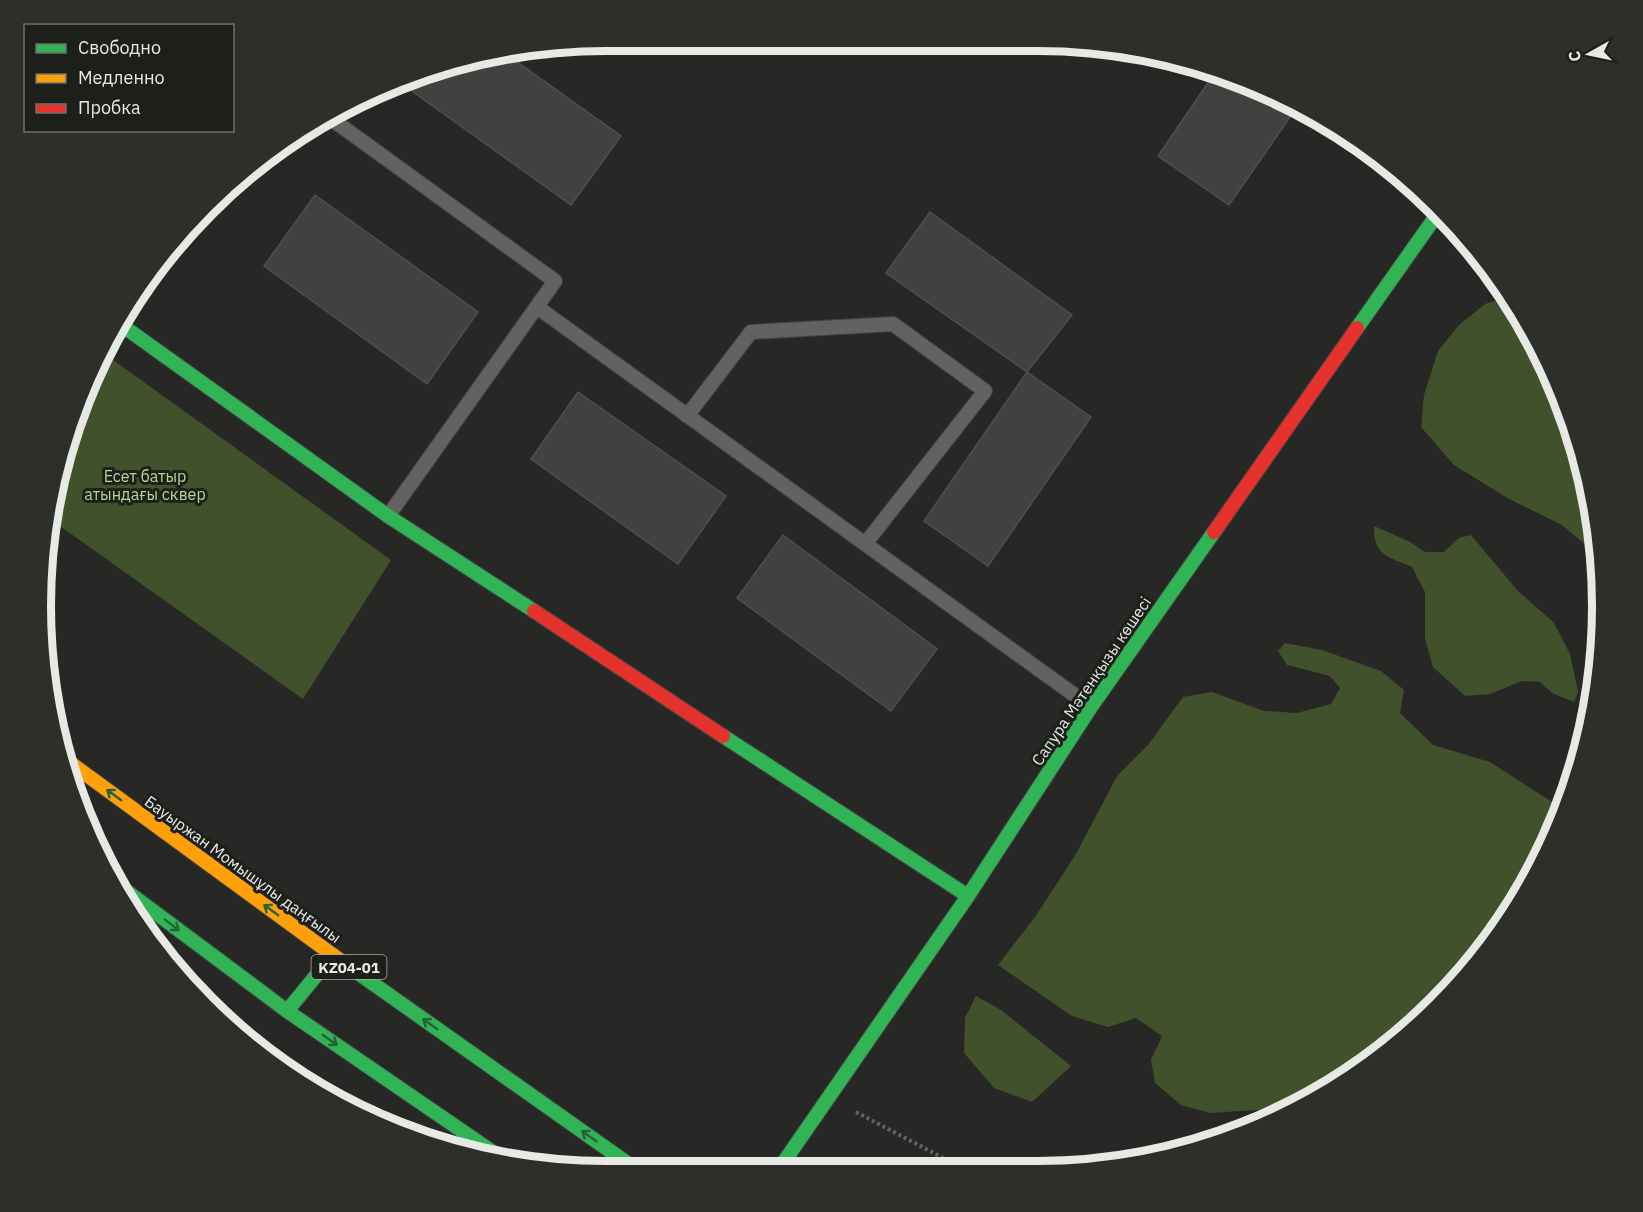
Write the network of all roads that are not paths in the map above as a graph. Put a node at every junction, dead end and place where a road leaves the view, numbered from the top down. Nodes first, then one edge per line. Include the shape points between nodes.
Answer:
1 (335, 121) edge
2 (1434, 219) edge
3 (537, 307) junction
4 (125, 328) edge
5 (687, 416) junction
6 (388, 516) junction
7 (864, 544) junction
8 (1091, 707) junction
9 (75, 766) edge
10 (133, 896) edge
11 (968, 896) junction
12 (333, 956) junction
13 (287, 1011) junction
14 (486, 1147) edge
15 (624, 1161) edge
16 (785, 1161) edge

1 - 3 lane via 555,281
2 - 8 street, Сапура Мәтенқызы көшесі
3 - 5 lane
3 - 6 lane
4 - 6 street
5 - 7 lane
5 - 7 lane via 751,332 892,324 985,391
6 - 11 street
7 - 8 lane
8 - 11 street, Сапура Мәтенқызы көшесі
12 -> 9 street, Бауыржан Момышұлы даңғылы / KZ04-01
10 -> 13 street
11 - 16 street, Сапура Мәтенқызы көшесі
12 - 13 street
15 -> 12 street, Бауыржан Момышұлы даңғылы / KZ04-01
13 -> 14 street

